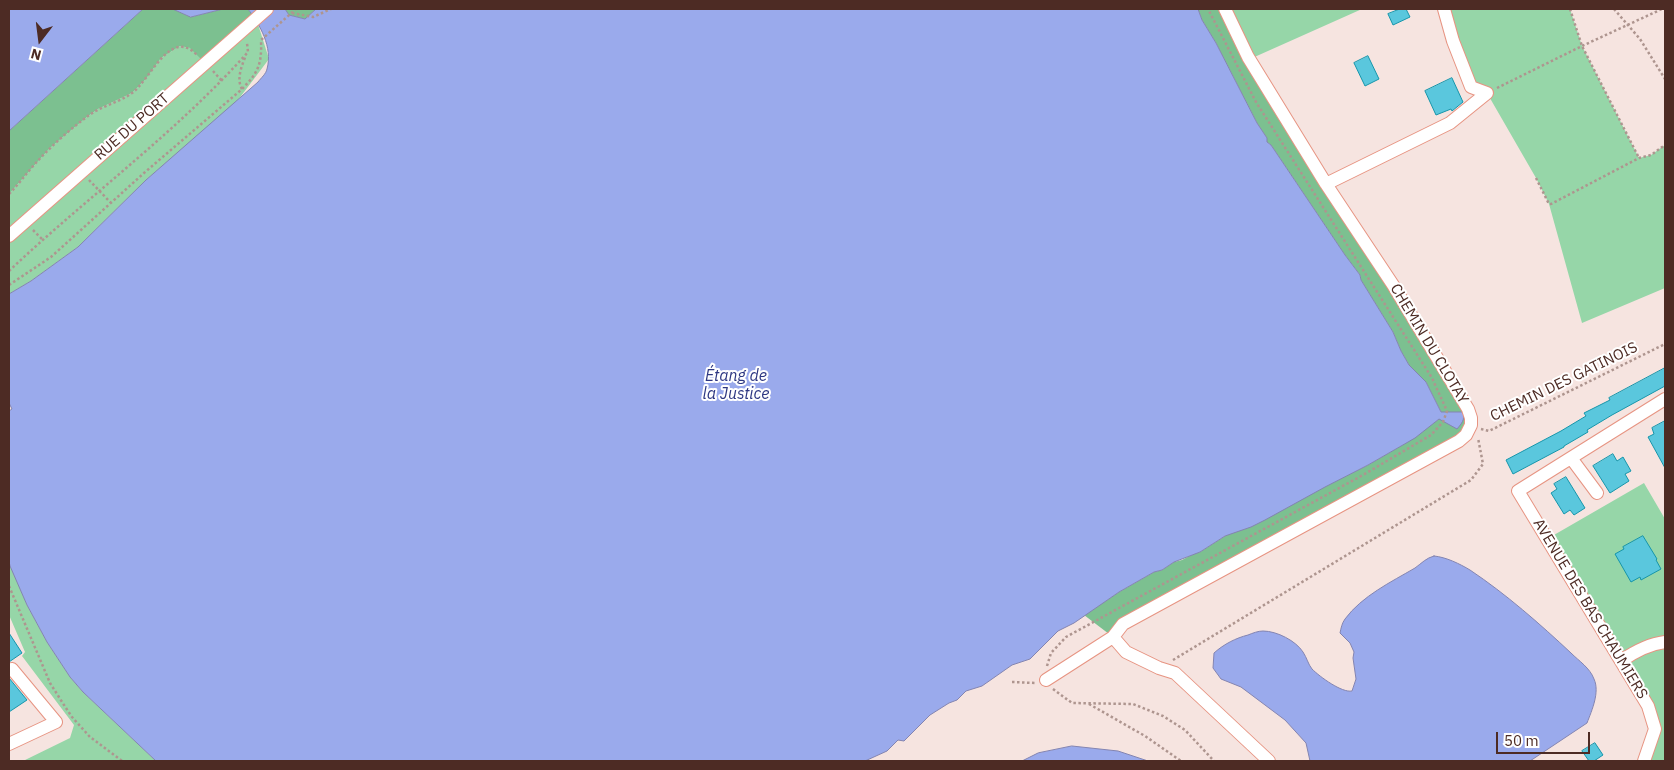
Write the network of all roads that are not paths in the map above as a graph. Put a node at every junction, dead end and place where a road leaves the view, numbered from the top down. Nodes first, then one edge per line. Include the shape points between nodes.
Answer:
1 (267, 9) edge
2 (1226, 9) edge
3 (1444, 9) edge
4 (1326, 184) junction
5 (9, 236) edge
6 (1665, 398) edge
7 (1571, 458) junction
8 (1596, 493) dead end
9 (1113, 637) junction
10 (1665, 642) edge
11 (1621, 661) junction
12 (12, 669) dead end
13 (1047, 683) road end
14 (9, 744) edge
15 (1644, 760) edge
16 (1269, 761) edge

1 - 5 street, RUE DU PORT
2 - 4 street, CHEMIN DU CLOTAY via 1248,57
3 - 4 street via 1471,87 1487,93 1450,123
4 - 9 street, CHEMIN DU CLOTAY via 1457,388 1471,418 1466,435 1123,624
6 - 7 street
7 - 8 street
7 - 11 street, AVENUE DES BAS CHAUMIERS via 1518,491
9 - 13 street, CHEMIN DU CLOTAY
9 - 16 street via 1126,652 1175,673
10 - 11 street via 1634,652
11 - 15 street, AVENUE DES BAS CHAUMIERS via 1648,706 1655,729
12 - 14 street via 56,722

